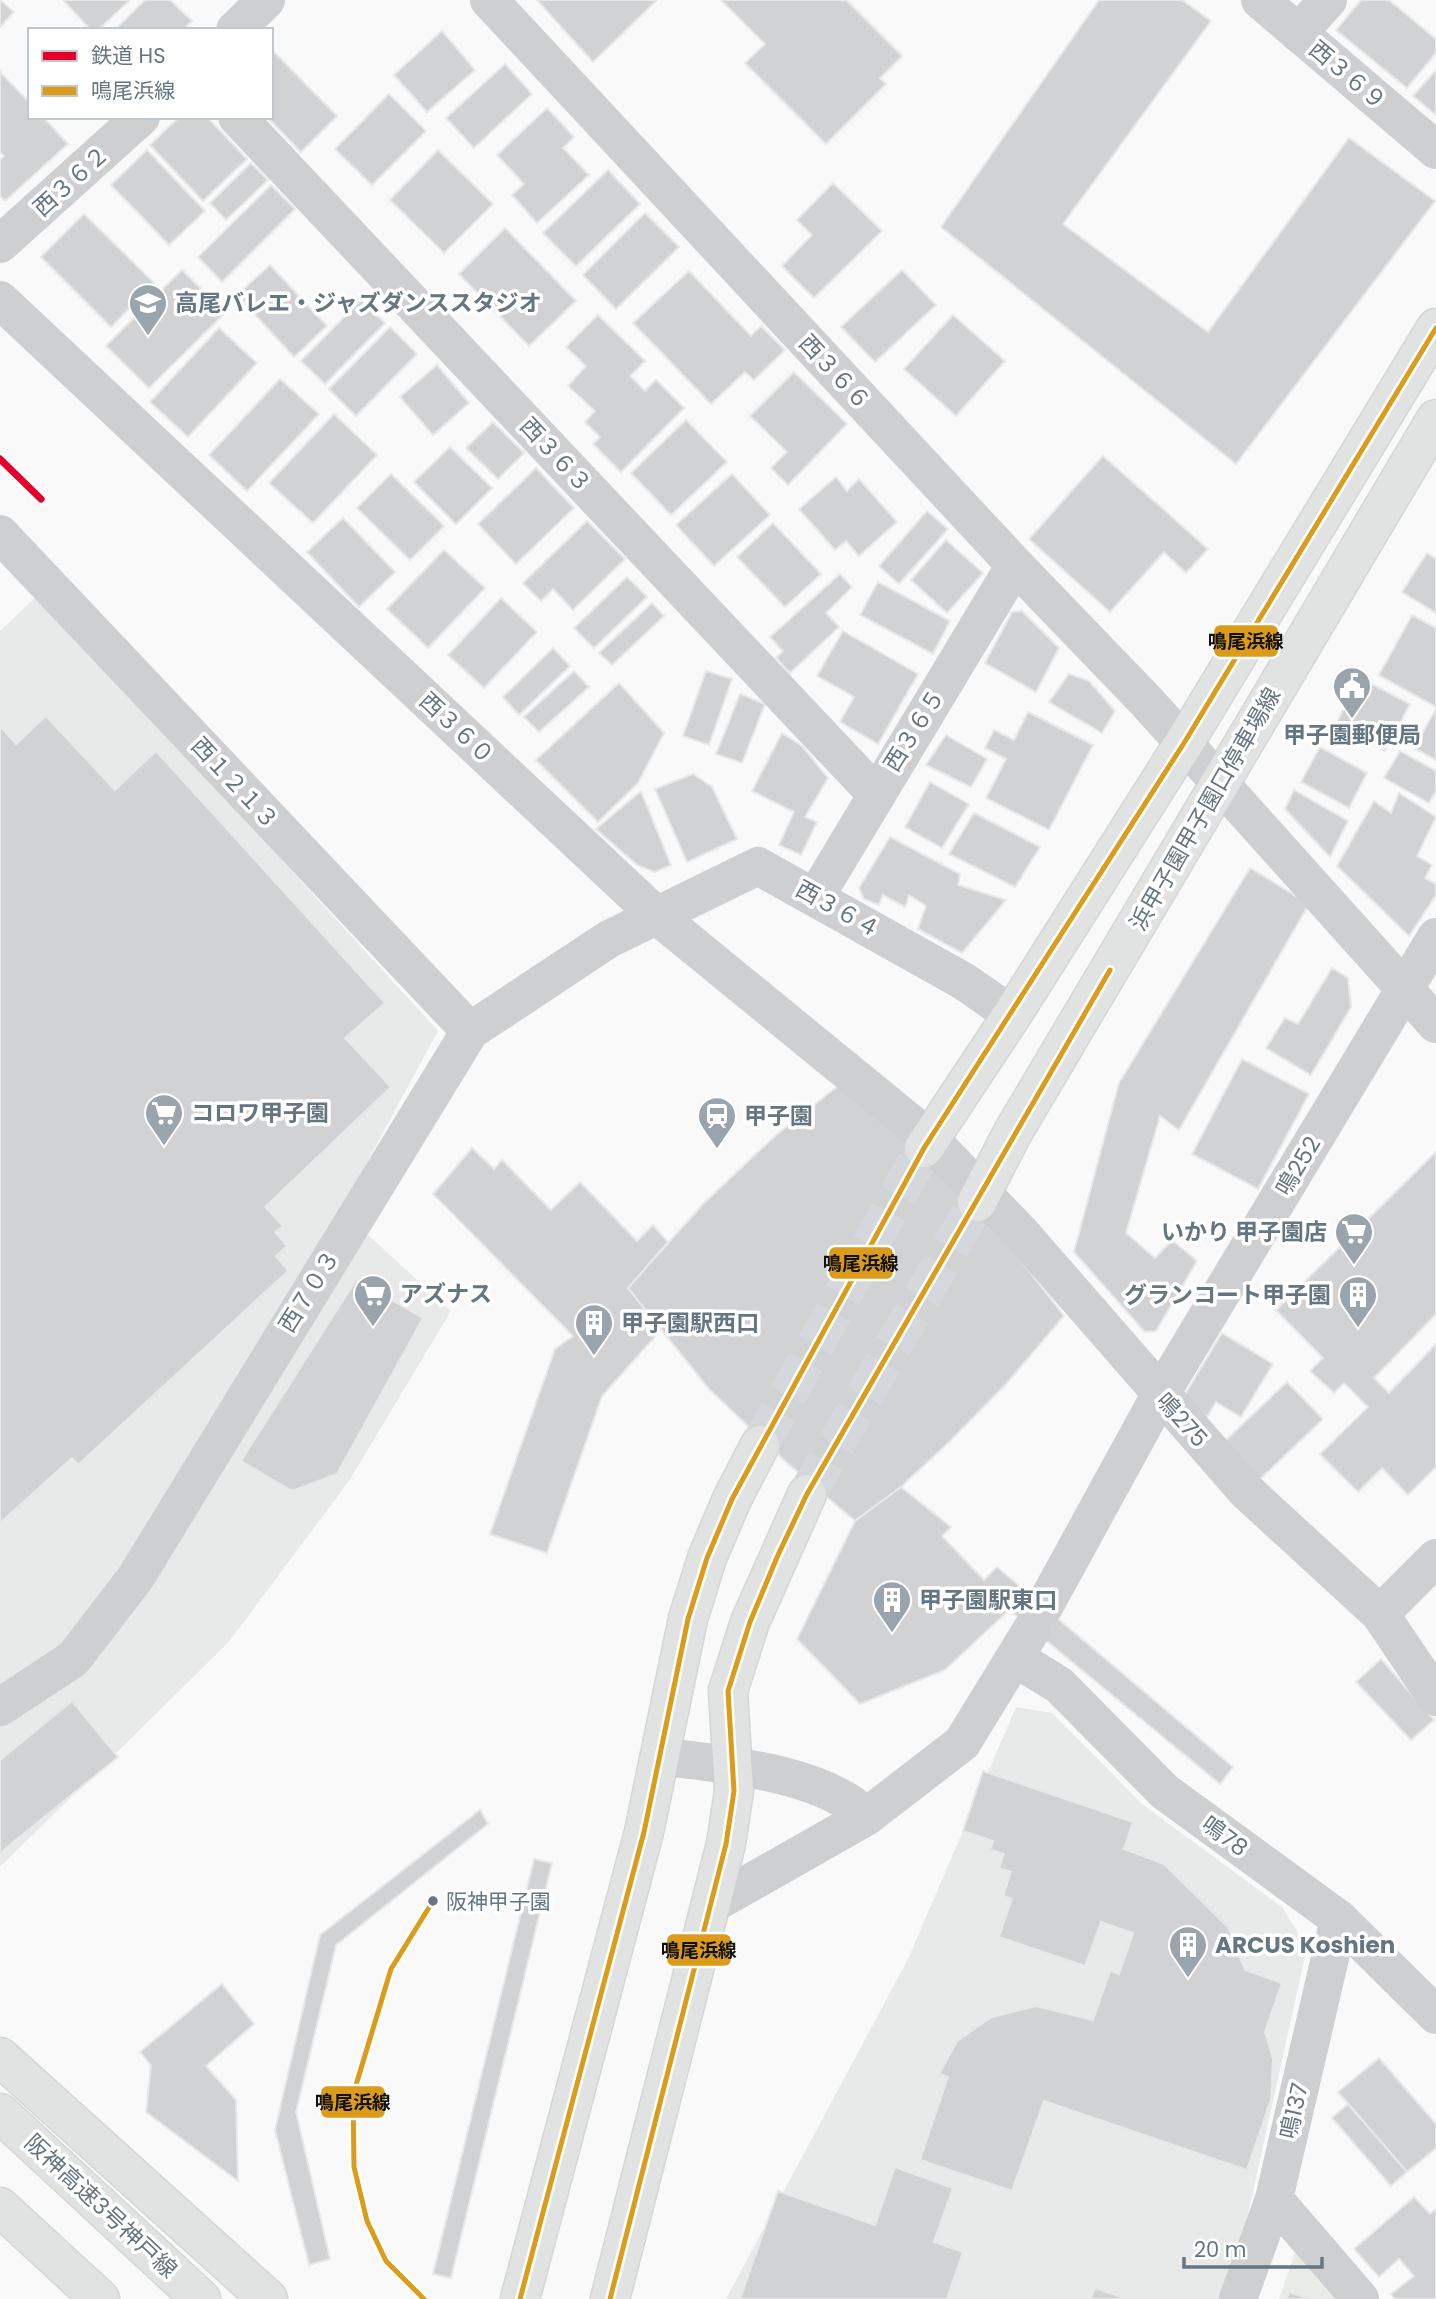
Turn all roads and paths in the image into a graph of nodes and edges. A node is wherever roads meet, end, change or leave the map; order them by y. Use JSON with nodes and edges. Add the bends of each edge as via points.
{"nodes":[{"id":1,"x":266,"y":0,"type":"edge"},
{"id":2,"x":489,"y":0,"type":"edge"},
{"id":3,"x":1259,"y":0,"type":"edge"},
{"id":4,"x":1328,"y":0,"type":"edge"},
{"id":5,"x":237,"y":28,"type":"edge"},
{"id":6,"x":1298,"y":33,"type":"junction"},
{"id":7,"x":140,"y":119,"type":"edge"},
{"id":8,"x":239,"y":119,"type":"edge"},
{"id":9,"x":1436,"y":150,"type":"edge"},
{"id":10,"x":0,"y":244,"type":"edge"},
{"id":11,"x":0,"y":300,"type":"edge"},
{"id":12,"x":1436,"y":328,"type":"edge"},
{"id":13,"x":1436,"y":419,"type":"edge"},
{"id":14,"x":0,"y":534,"type":"edge"},
{"id":15,"x":1015,"y":565,"type":"junction"},
{"id":16,"x":1184,"y":743,"type":"junction"},
{"id":17,"x":1220,"y":785,"type":"junction"},
{"id":18,"x":875,"y":793,"type":"junction"},
{"id":19,"x":816,"y":896,"type":"junction"},
{"id":20,"x":656,"y":915,"type":"junction"},
{"id":21,"x":1436,"y":937,"type":"edge"},
{"id":22,"x":1404,"y":990,"type":"junction"},
{"id":23,"x":1012,"y":1015,"type":"junction"},
{"id":24,"x":1436,"y":1024,"type":"edge"},
{"id":25,"x":470,"y":1031,"type":"junction"},
{"id":26,"x":927,"y":1144,"type":"junction"},
{"id":27,"x":980,"y":1197,"type":"junction"},
{"id":28,"x":1160,"y":1395,"type":"junction"},
{"id":29,"x":760,"y":1445,"type":"tunnel mouth"},
{"id":30,"x":807,"y":1494,"type":"tunnel mouth"},
{"id":31,"x":1436,"y":1558,"type":"edge"},
{"id":32,"x":1380,"y":1614,"type":"junction"},
{"id":33,"x":1030,"y":1631,"type":"junction"},
{"id":34,"x":1436,"y":1697,"type":"edge"},
{"id":35,"x":0,"y":1707,"type":"edge"},
{"id":36,"x":659,"y":1756,"type":"junction"},
{"id":37,"x":732,"y":1766,"type":"junction"},
{"id":38,"x":866,"y":1817,"type":"junction"},
{"id":39,"x":711,"y":1905,"type":"junction"},
{"id":40,"x":1339,"y":1919,"type":"junction"},
{"id":41,"x":1436,"y":2015,"type":"edge"},
{"id":42,"x":0,"y":2057,"type":"edge"},
{"id":43,"x":0,"y":2113,"type":"edge"},
{"id":44,"x":1273,"y":2199,"type":"junction"},
{"id":45,"x":0,"y":2207,"type":"edge"},
{"id":46,"x":100,"y":2299,"type":"edge"},
{"id":47,"x":201,"y":2299,"type":"edge"},
{"id":48,"x":268,"y":2299,"type":"edge"},
{"id":49,"x":520,"y":2299,"type":"edge"},
{"id":50,"x":610,"y":2299,"type":"edge"},
{"id":51,"x":1238,"y":2299,"type":"edge"},
{"id":52,"x":1360,"y":2299,"type":"edge"}],
"edges":[{"from":1,"to":5,"type":"street"},
{"from":2,"to":15,"type":"street","name":"西３６６"},
{"from":3,"to":6,"type":"street","name":"西３６９"},
{"from":4,"to":6,"type":"street"},
{"from":6,"to":9,"type":"street","name":"西３６９"},
{"from":7,"to":10,"type":"street","name":"西３６２"},
{"from":8,"to":18,"type":"street","name":"西３６３"},
{"from":11,"to":20,"type":"street","name":"西３６０"},
{"from":12,"to":16,"type":"main road"},
{"from":13,"to":17,"type":"main road","name":"浜甲子園甲子園口停車場線"},
{"from":14,"to":25,"type":"street","name":"西１２１３"},
{"from":15,"to":16,"type":"street","name":"西３６６"},
{"from":15,"to":18,"type":"street","name":"西３６５"},
{"from":16,"to":17,"type":"street","name":"西３６６"},
{"from":16,"to":23,"type":"main road"},
{"from":17,"to":22,"type":"street","name":"西３６６"},
{"from":17,"to":27,"type":"main road","name":"浜甲子園甲子園口停車場線","via":[[1013,1132]]},
{"from":18,"to":19,"type":"street","name":"西３６５"},
{"from":19,"to":20,"type":"street","name":"西３６４","via":[[758,866]]},
{"from":19,"to":23,"type":"street","name":"西３６４","via":[[965,982]]},
{"from":20,"to":25,"type":"street","name":"西７０３","via":[[609,939]]},
{"from":20,"to":26,"type":"street","name":"西３６０"},
{"from":21,"to":22,"type":"street","name":"鳴252"},
{"from":22,"to":24,"type":"street","name":"西３６６"},
{"from":22,"to":28,"type":"street","name":"鳴252"},
{"from":23,"to":26,"type":"main road"},
{"from":25,"to":35,"type":"street","name":"西７０３","via":[[136,1577],[74,1659]]},
{"from":26,"to":27,"type":"street","name":"鳴275"},
{"from":27,"to":28,"type":"street","name":"鳴275","via":[[1021,1233]]},
{"from":28,"to":32,"type":"street","name":"鳴275","via":[[1246,1491]]},
{"from":28,"to":33,"type":"street","name":"鳴252"},
{"from":29,"to":36,"type":"main road","via":[[706,1558],[682,1643]]},
{"from":30,"to":37,"type":"main road","via":[[750,1622],[728,1691]]},
{"from":31,"to":32,"type":"street"},
{"from":32,"to":34,"type":"street","name":"鳴275"},
{"from":33,"to":38,"type":"street","name":"鳴252","via":[[962,1743]]},
{"from":33,"to":40,"type":"street","name":"鳴78","via":[[1059,1685],[1164,1792]]},
{"from":36,"to":37,"type":"street"},
{"from":36,"to":49,"type":"main road","via":[[644,1832]]},
{"from":37,"to":38,"type":"street","via":[[824,1787],[853,1802]]},
{"from":37,"to":39,"type":"main road","via":[[732,1811]]},
{"from":38,"to":39,"type":"street","name":"鳴252"},
{"from":39,"to":50,"type":"main road"},
{"from":40,"to":41,"type":"street","name":"鳴78"},
{"from":40,"to":44,"type":"street","name":"鳴137"},
{"from":42,"to":48,"type":"main road"},
{"from":43,"to":47,"type":"main road","name":"阪神高速3号神戸線"},
{"from":44,"to":51,"type":"street","name":"鳴137"},
{"from":44,"to":52,"type":"street"},
{"from":45,"to":46,"type":"main road"}]}
